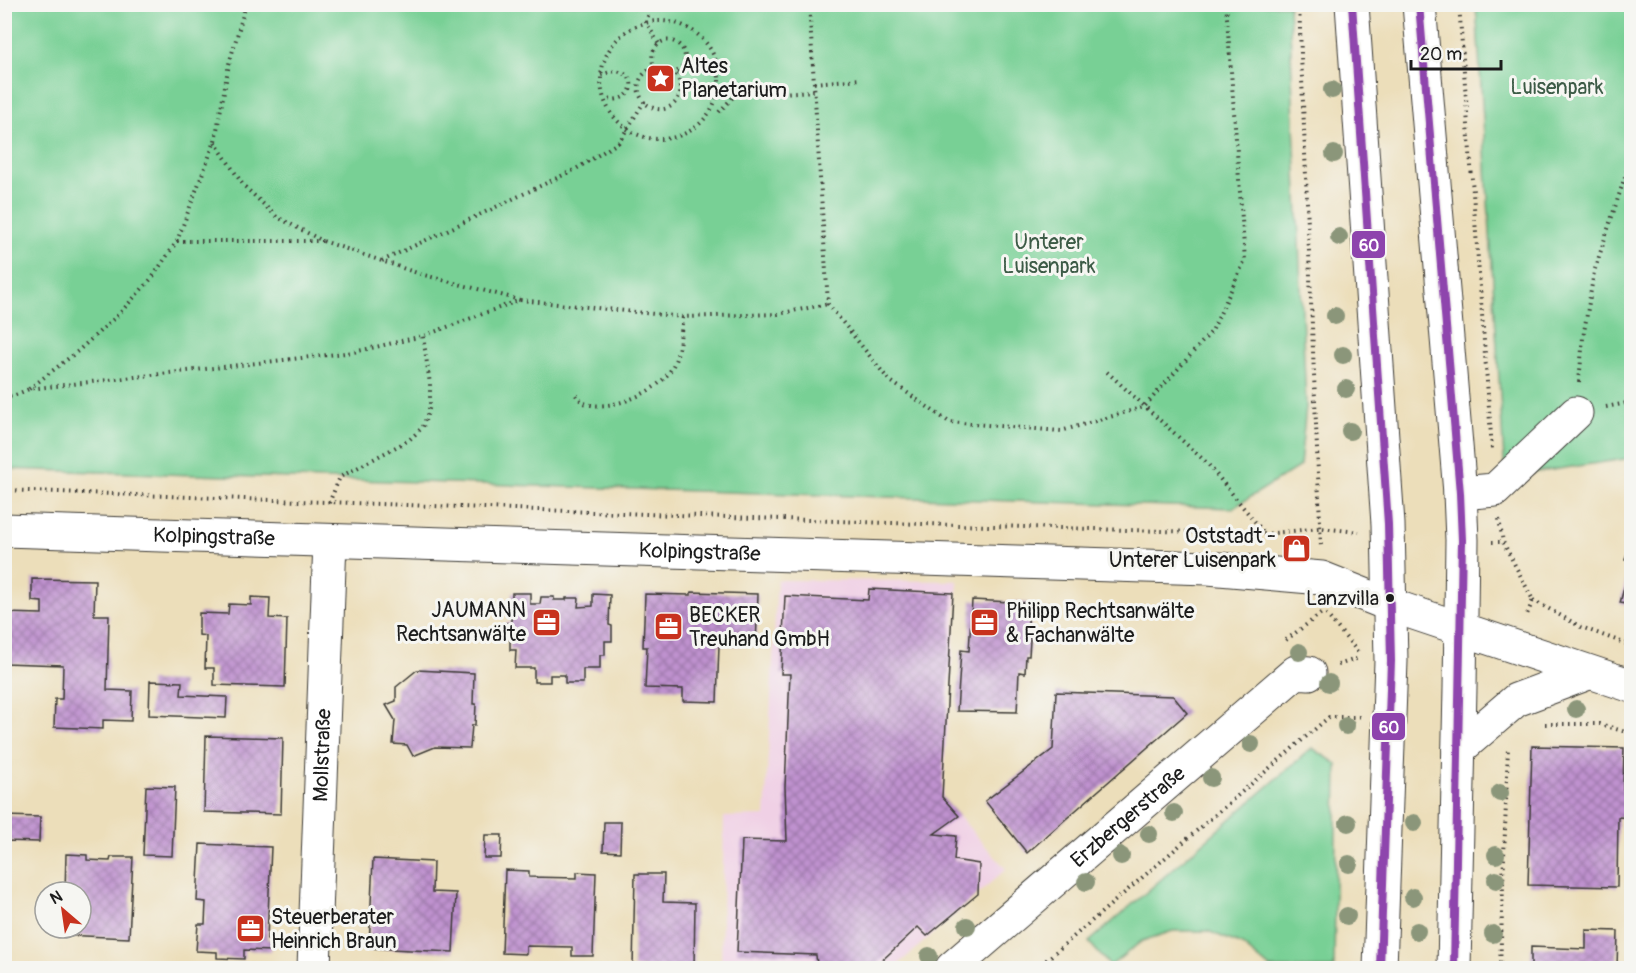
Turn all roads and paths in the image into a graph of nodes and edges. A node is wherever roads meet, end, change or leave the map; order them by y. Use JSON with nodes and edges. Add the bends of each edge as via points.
{"nodes":[{"id":1,"x":246,"y":4,"type":"edge"},
{"id":2,"x":652,"y":4,"type":"edge"},
{"id":3,"x":809,"y":4,"type":"edge"},
{"id":4,"x":1226,"y":4,"type":"edge"},
{"id":5,"x":1299,"y":4,"type":"edge"},
{"id":6,"x":1352,"y":4,"type":"edge"},
{"id":7,"x":1419,"y":4,"type":"edge"},
{"id":8,"x":1459,"y":4,"type":"edge"},
{"id":9,"x":646,"y":22,"type":"junction"},
{"id":10,"x":659,"y":44,"type":"junction"},
{"id":11,"x":602,"y":75,"type":"junction"},
{"id":12,"x":861,"y":79,"type":"dead end"},
{"id":13,"x":814,"y":83,"type":"junction"},
{"id":14,"x":631,"y":86,"type":"junction"},
{"id":15,"x":638,"y":87,"type":"junction"},
{"id":16,"x":814,"y":90,"type":"junction"},
{"id":17,"x":605,"y":99,"type":"junction"},
{"id":18,"x":644,"y":102,"type":"junction"},
{"id":19,"x":719,"y":112,"type":"dead end"},
{"id":20,"x":627,"y":129,"type":"junction"},
{"id":21,"x":215,"y":141,"type":"junction"},
{"id":22,"x":1632,"y":155,"type":"edge"},
{"id":23,"x":177,"y":241,"type":"junction"},
{"id":24,"x":323,"y":241,"type":"junction"},
{"id":25,"x":382,"y":261,"type":"junction"},
{"id":26,"x":520,"y":300,"type":"junction"},
{"id":27,"x":828,"y":304,"type":"junction"},
{"id":28,"x":683,"y":317,"type":"junction"},
{"id":29,"x":423,"y":336,"type":"junction"},
{"id":30,"x":1107,"y":372,"type":"dead end"},
{"id":31,"x":29,"y":389,"type":"junction"},
{"id":32,"x":576,"y":395,"type":"dead end"},
{"id":33,"x":4,"y":398,"type":"edge"},
{"id":34,"x":1144,"y":407,"type":"junction"},
{"id":35,"x":1576,"y":413,"type":"joint"},
{"id":36,"x":340,"y":477,"type":"dead end"},
{"id":37,"x":4,"y":489,"type":"edge"},
{"id":38,"x":1495,"y":490,"type":"junction"},
{"id":39,"x":1461,"y":493,"type":"junction"},
{"id":40,"x":4,"y":530,"type":"edge"},
{"id":41,"x":1265,"y":534,"type":"junction"},
{"id":42,"x":330,"y":541,"type":"junction"},
{"id":43,"x":1503,"y":542,"type":"dead end"},
{"id":44,"x":1533,"y":600,"type":"dead end"},
{"id":45,"x":1390,"y":604,"type":"junction"},
{"id":46,"x":1460,"y":628,"type":"junction"},
{"id":47,"x":1632,"y":646,"type":"edge"},
{"id":48,"x":1309,"y":673,"type":"dead end"},
{"id":49,"x":1588,"y":673,"type":"junction"},
{"id":50,"x":1632,"y":686,"type":"edge"},
{"id":51,"x":1361,"y":717,"type":"dead end"},
{"id":52,"x":1534,"y":724,"type":"dead end"},
{"id":53,"x":1632,"y":734,"type":"edge"},
{"id":54,"x":1513,"y":740,"type":"dead end"},
{"id":55,"x":1459,"y":749,"type":"junction"},
{"id":56,"x":961,"y":965,"type":"edge"},
{"id":57,"x":314,"y":969,"type":"edge"},
{"id":58,"x":1037,"y":969,"type":"edge"},
{"id":59,"x":1380,"y":969,"type":"edge"},
{"id":60,"x":1454,"y":969,"type":"edge"},
{"id":61,"x":1500,"y":969,"type":"edge"}],
"edges":[{"from":1,"to":21,"type":"path","via":[[229,64]]},
{"from":2,"to":9,"type":"path"},
{"from":3,"to":13,"type":"path"},
{"from":4,"to":34,"type":"path","via":[[1245,260],[1212,331]]},
{"from":5,"to":41,"type":"path","via":[[1320,528]]},
{"from":6,"to":45,"type":"street","via":[[1388,524]]},
{"from":7,"to":39,"type":"street"},
{"from":8,"to":38,"type":"path"},
{"from":9,"to":10,"type":"path"},
{"from":9,"to":11,"type":"path","via":[[617,40],[606,56]]},
{"from":9,"to":20,"type":"path","via":[[674,22],[701,38],[713,54],[718,89],[703,120],[687,132],[671,138],[653,138]]},
{"from":10,"to":15,"type":"path","via":[[653,52],[654,67],[642,74]]},
{"from":10,"to":18,"type":"path","via":[[674,42],[684,52],[682,68],[675,73],[681,93],[666,109],[651,108]]},
{"from":11,"to":14,"type":"path","via":[[622,72]]},
{"from":11,"to":17,"type":"path"},
{"from":12,"to":13,"type":"path"},
{"from":13,"to":16,"type":"path"},
{"from":14,"to":15,"type":"path"},
{"from":14,"to":17,"type":"path","via":[[629,94],[621,100]]},
{"from":15,"to":18,"type":"path"},
{"from":16,"to":19,"type":"path","via":[[781,93],[755,89],[736,94]]},
{"from":16,"to":27,"type":"path"},
{"from":17,"to":20,"type":"path"},
{"from":18,"to":20,"type":"path"},
{"from":20,"to":25,"type":"path","via":[[619,142],[576,169]]},
{"from":21,"to":23,"type":"path"},
{"from":21,"to":24,"type":"path","via":[[243,185],[277,217]]},
{"from":22,"to":35,"type":"path","via":[[1594,272]]},
{"from":23,"to":24,"type":"path"},
{"from":23,"to":31,"type":"path","via":[[152,278],[118,315]]},
{"from":24,"to":25,"type":"path"},
{"from":25,"to":26,"type":"path"},
{"from":26,"to":28,"type":"path"},
{"from":26,"to":29,"type":"path"},
{"from":27,"to":28,"type":"path","via":[[778,314]]},
{"from":27,"to":34,"type":"path","via":[[889,380],[949,422],[1061,431]]},
{"from":28,"to":32,"type":"path","via":[[676,358],[669,373],[652,389],[627,401],[602,406],[582,402]]},
{"from":29,"to":31,"type":"path","via":[[354,352]]},
{"from":29,"to":36,"type":"path","via":[[430,384],[430,406],[423,427],[409,440]]},
{"from":30,"to":34,"type":"path"},
{"from":31,"to":33,"type":"path"},
{"from":34,"to":41,"type":"path","via":[[1207,463]]},
{"from":35,"to":38,"type":"street"},
{"from":37,"to":41,"type":"path"},
{"from":38,"to":39,"type":"street"},
{"from":38,"to":43,"type":"path"},
{"from":39,"to":46,"type":"street"},
{"from":40,"to":42,"type":"street","name":"Kolpingstraße"},
{"from":42,"to":45,"type":"street","name":"Kolpingstraße","via":[[1208,568],[1322,578]]},
{"from":42,"to":57,"type":"street","name":"Mollstraße"},
{"from":44,"to":47,"type":"path","via":[[1581,627]]},
{"from":45,"to":46,"type":"street","name":"Kolpingstraße"},
{"from":45,"to":59,"type":"street"},
{"from":46,"to":49,"type":"street","name":"Kolpingstraße"},
{"from":46,"to":55,"type":"street"},
{"from":48,"to":56,"type":"street","name":"Erzbergerstraße","via":[[1296,672]]},
{"from":49,"to":50,"type":"street","name":"Kolpingstraße"},
{"from":49,"to":55,"type":"street","via":[[1515,700]]},
{"from":51,"to":58,"type":"path","via":[[1329,717]]},
{"from":52,"to":53,"type":"path","via":[[1600,724]]},
{"from":54,"to":61,"type":"path","via":[[1508,748]]},
{"from":55,"to":60,"type":"street"}]}
